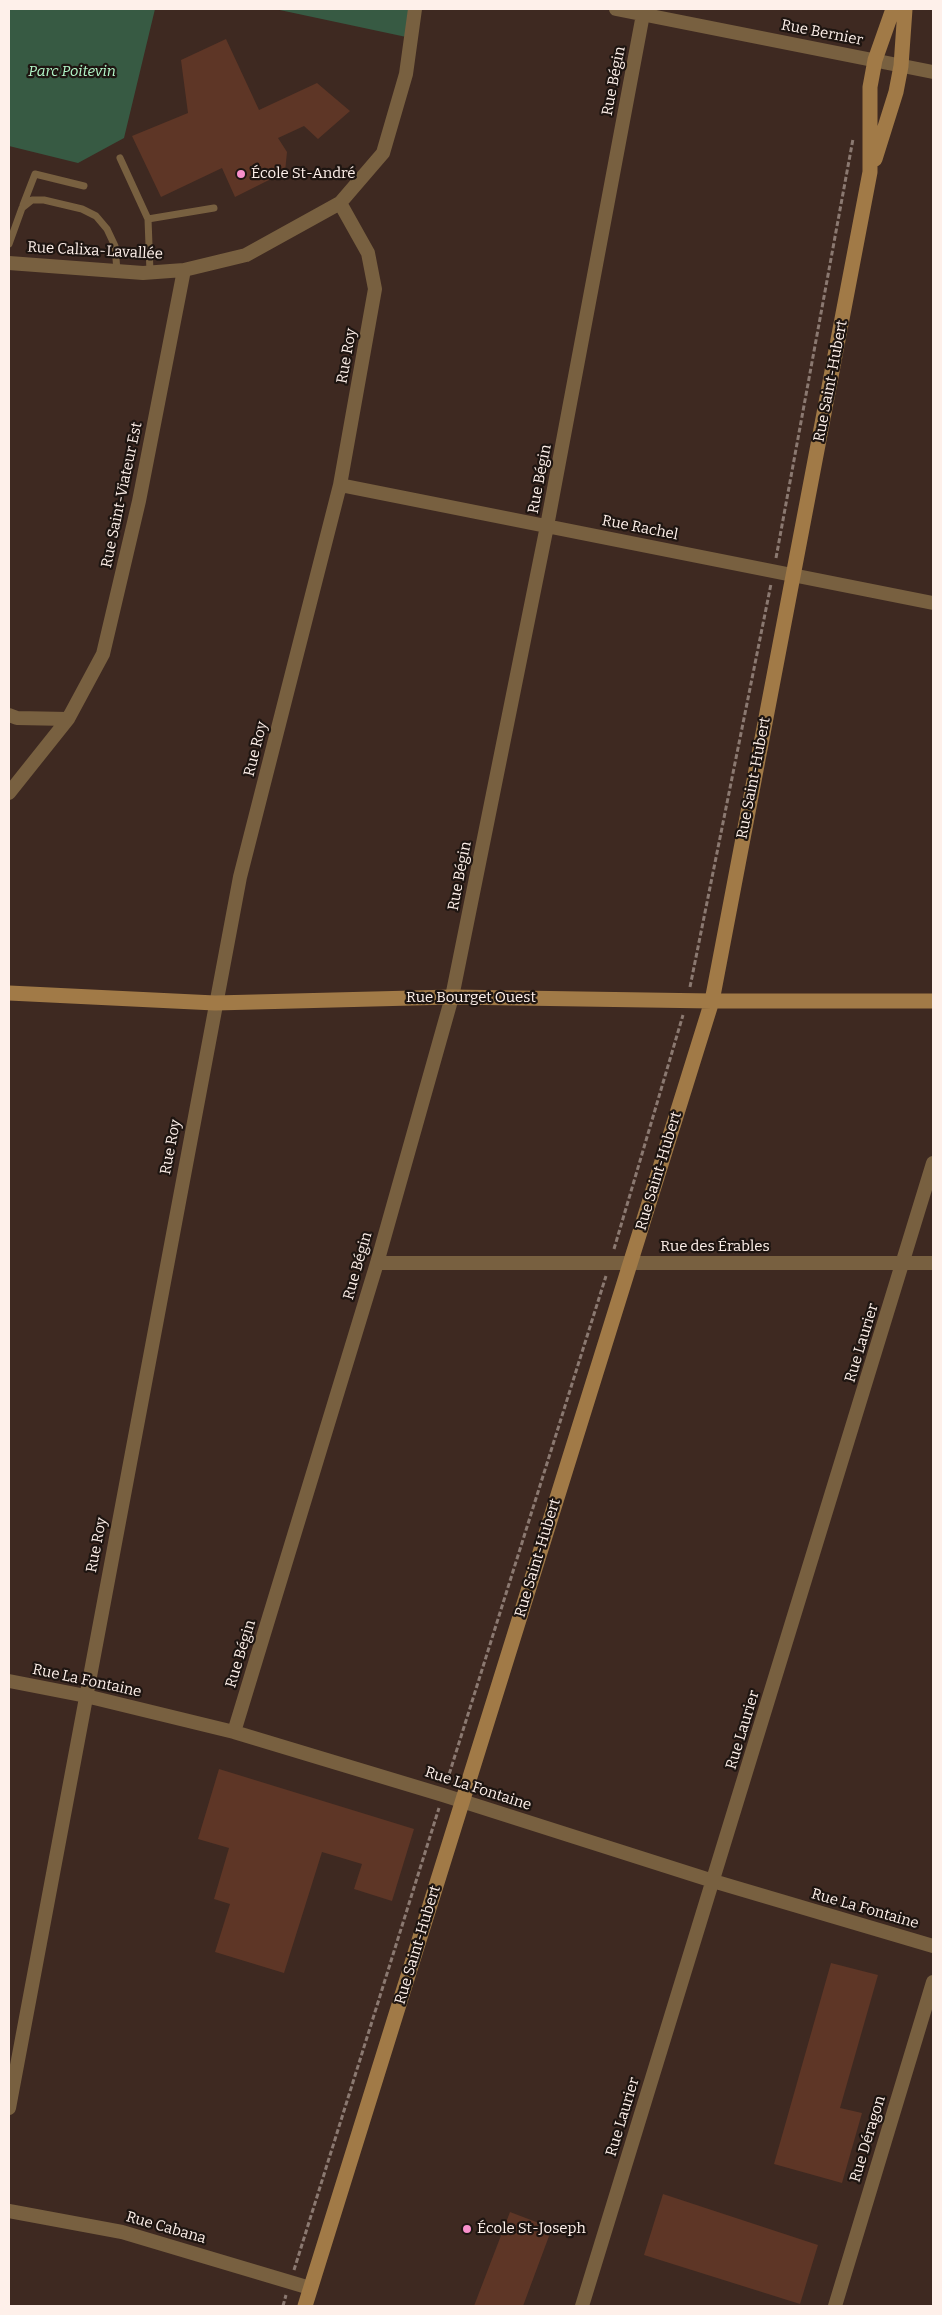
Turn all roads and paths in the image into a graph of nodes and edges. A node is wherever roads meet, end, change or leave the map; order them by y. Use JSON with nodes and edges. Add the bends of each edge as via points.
{"nodes":[{"id":1,"x":415,"y":9,"type":"edge"},
{"id":2,"x":616,"y":9,"type":"edge"},
{"id":3,"x":893,"y":9,"type":"edge"},
{"id":4,"x":905,"y":9,"type":"edge"},
{"id":5,"x":643,"y":12,"type":"edge"},
{"id":6,"x":875,"y":60,"type":"junction"},
{"id":7,"x":901,"y":66,"type":"junction"},
{"id":8,"x":933,"y":72,"type":"edge"},
{"id":9,"x":854,"y":136,"type":"dead end"},
{"id":10,"x":120,"y":158,"type":"dead end"},
{"id":11,"x":870,"y":172,"type":"junction"},
{"id":12,"x":84,"y":186,"type":"dead end"},
{"id":13,"x":340,"y":203,"type":"junction"},
{"id":14,"x":22,"y":208,"type":"junction"},
{"id":15,"x":214,"y":208,"type":"dead end"},
{"id":16,"x":148,"y":219,"type":"junction"},
{"id":17,"x":9,"y":244,"type":"edge"},
{"id":18,"x":9,"y":263,"type":"edge"},
{"id":19,"x":184,"y":270,"type":"junction"},
{"id":20,"x":117,"y":271,"type":"junction"},
{"id":21,"x":150,"y":272,"type":"junction"},
{"id":22,"x":340,"y":485,"type":"junction"},
{"id":23,"x":547,"y":526,"type":"junction"},
{"id":24,"x":774,"y":571,"type":"junction"},
{"id":25,"x":794,"y":575,"type":"junction"},
{"id":26,"x":933,"y":603,"type":"edge"},
{"id":27,"x":13,"y":717,"type":"edge"},
{"id":28,"x":68,"y":719,"type":"junction"},
{"id":29,"x":9,"y":793,"type":"edge"},
{"id":30,"x":9,"y":993,"type":"edge"},
{"id":31,"x":452,"y":997,"type":"junction"},
{"id":32,"x":688,"y":1000,"type":"junction"},
{"id":33,"x":712,"y":1001,"type":"junction"},
{"id":34,"x":933,"y":1001,"type":"edge"},
{"id":35,"x":215,"y":1003,"type":"junction"},
{"id":36,"x":933,"y":1163,"type":"edge"},
{"id":37,"x":377,"y":1262,"type":"junction"},
{"id":38,"x":610,"y":1263,"type":"junction"},
{"id":39,"x":631,"y":1263,"type":"junction"},
{"id":40,"x":904,"y":1263,"type":"junction"},
{"id":41,"x":933,"y":1263,"type":"edge"},
{"id":42,"x":9,"y":1681,"type":"edge"},
{"id":43,"x":86,"y":1696,"type":"junction"},
{"id":44,"x":234,"y":1732,"type":"junction"},
{"id":45,"x":443,"y":1795,"type":"junction"},
{"id":46,"x":462,"y":1801,"type":"junction"},
{"id":47,"x":713,"y":1881,"type":"junction"},
{"id":48,"x":933,"y":1946,"type":"edge"},
{"id":49,"x":933,"y":1982,"type":"edge"},
{"id":50,"x":9,"y":2108,"type":"edge"},
{"id":51,"x":9,"y":2211,"type":"edge"},
{"id":52,"x":290,"y":2282,"type":"junction"},
{"id":53,"x":310,"y":2288,"type":"junction"},
{"id":54,"x":283,"y":2306,"type":"edge"},
{"id":55,"x":305,"y":2306,"type":"edge"},
{"id":56,"x":582,"y":2306,"type":"edge"},
{"id":57,"x":835,"y":2306,"type":"edge"}],
"edges":[{"from":1,"to":13,"type":"street","name":"Rue Calixa-Lavallée","via":[[406,74],[383,153]]},
{"from":2,"to":5,"type":"street","name":"Rue Bernier"},
{"from":3,"to":6,"type":"street","name":"Rue Saint-Hubert"},
{"from":4,"to":7,"type":"street"},
{"from":5,"to":6,"type":"street","name":"Rue Bernier"},
{"from":5,"to":23,"type":"street","name":"Rue Bégin"},
{"from":6,"to":7,"type":"street","name":"Rue Bernier"},
{"from":6,"to":11,"type":"street","name":"Rue Saint-Hubert","via":[[870,87]]},
{"from":7,"to":8,"type":"street","name":"Rue Bernier"},
{"from":7,"to":11,"type":"street"},
{"from":9,"to":24,"type":"path","name":"Rue Saint-Hubert"},
{"from":10,"to":16,"type":"lane"},
{"from":11,"to":25,"type":"street","name":"Rue Saint-Hubert"},
{"from":12,"to":14,"type":"lane","via":[[35,174]]},
{"from":13,"to":19,"type":"street","name":"Rue Calixa-Lavallée","via":[[246,255]]},
{"from":13,"to":22,"type":"street","name":"Rue Roy","via":[[368,254],[375,290]]},
{"from":14,"to":17,"type":"lane"},
{"from":14,"to":20,"type":"lane","via":[[32,200],[44,200],[82,209],[96,216],[115,246]]},
{"from":15,"to":16,"type":"lane"},
{"from":16,"to":21,"type":"lane"},
{"from":18,"to":20,"type":"street","name":"Rue Calixa-Lavallée"},
{"from":19,"to":21,"type":"street","name":"Rue Calixa-Lavallée"},
{"from":19,"to":28,"type":"street","name":"Rue Saint-Viateur Est","via":[[139,501],[103,654]]},
{"from":20,"to":21,"type":"street","name":"Rue Calixa-Lavallée"},
{"from":22,"to":23,"type":"street","name":"Rue Rachel"},
{"from":22,"to":35,"type":"street","name":"Rue Roy","via":[[240,877]]},
{"from":23,"to":24,"type":"street","name":"Rue Rachel"},
{"from":23,"to":31,"type":"street","name":"Rue Bégin"},
{"from":24,"to":25,"type":"street","name":"Rue Rachel"},
{"from":24,"to":32,"type":"path","name":"Rue Saint-Hubert"},
{"from":25,"to":26,"type":"street","name":"Rue Rachel"},
{"from":25,"to":33,"type":"street","name":"Rue Saint-Hubert"},
{"from":27,"to":28,"type":"street"},
{"from":28,"to":29,"type":"street","name":"Rue Saint-Viateur Est"},
{"from":30,"to":35,"type":"street","name":"Rue Bourget Ouest"},
{"from":31,"to":32,"type":"street","name":"Rue Bourget Ouest"},
{"from":31,"to":35,"type":"street","name":"Rue Bourget Ouest"},
{"from":31,"to":37,"type":"street","name":"Rue Bégin"},
{"from":32,"to":33,"type":"street","name":"Rue Bourget Ouest"},
{"from":32,"to":38,"type":"path","name":"Rue Saint-Hubert"},
{"from":33,"to":34,"type":"street","name":"Rue Bourget Ouest"},
{"from":33,"to":39,"type":"street","name":"Rue Saint-Hubert"},
{"from":35,"to":43,"type":"street","name":"Rue Roy"},
{"from":36,"to":40,"type":"street","name":"Rue Laurier"},
{"from":37,"to":38,"type":"street","name":"Rue des Érables"},
{"from":37,"to":44,"type":"street","name":"Rue Bégin"},
{"from":38,"to":39,"type":"street","name":"Rue des Érables"},
{"from":38,"to":45,"type":"path","name":"Rue Saint-Hubert"},
{"from":39,"to":40,"type":"street","name":"Rue des Érables"},
{"from":39,"to":46,"type":"street","name":"Rue Saint-Hubert"},
{"from":40,"to":41,"type":"street","name":"Rue des Érables"},
{"from":40,"to":47,"type":"street","name":"Rue Laurier"},
{"from":42,"to":43,"type":"street","name":"Rue La Fontaine"},
{"from":43,"to":44,"type":"street","name":"Rue La Fontaine"},
{"from":43,"to":50,"type":"street","name":"Rue Roy"},
{"from":44,"to":45,"type":"street","name":"Rue La Fontaine"},
{"from":45,"to":46,"type":"street","name":"Rue La Fontaine"},
{"from":45,"to":52,"type":"path","name":"Rue Saint-Hubert"},
{"from":46,"to":47,"type":"street","name":"Rue La Fontaine"},
{"from":46,"to":53,"type":"street","name":"Rue Saint-Hubert"},
{"from":47,"to":48,"type":"street","name":"Rue La Fontaine"},
{"from":47,"to":56,"type":"street","name":"Rue Laurier"},
{"from":49,"to":57,"type":"street","name":"Rue Déragon"},
{"from":51,"to":52,"type":"street","name":"Rue Cabana","via":[[122,2232]]},
{"from":52,"to":53,"type":"street","name":"Rue Cabana"},
{"from":52,"to":54,"type":"path","name":"Rue Saint-Hubert"},
{"from":53,"to":55,"type":"street","name":"Rue Saint-Hubert"}]}
